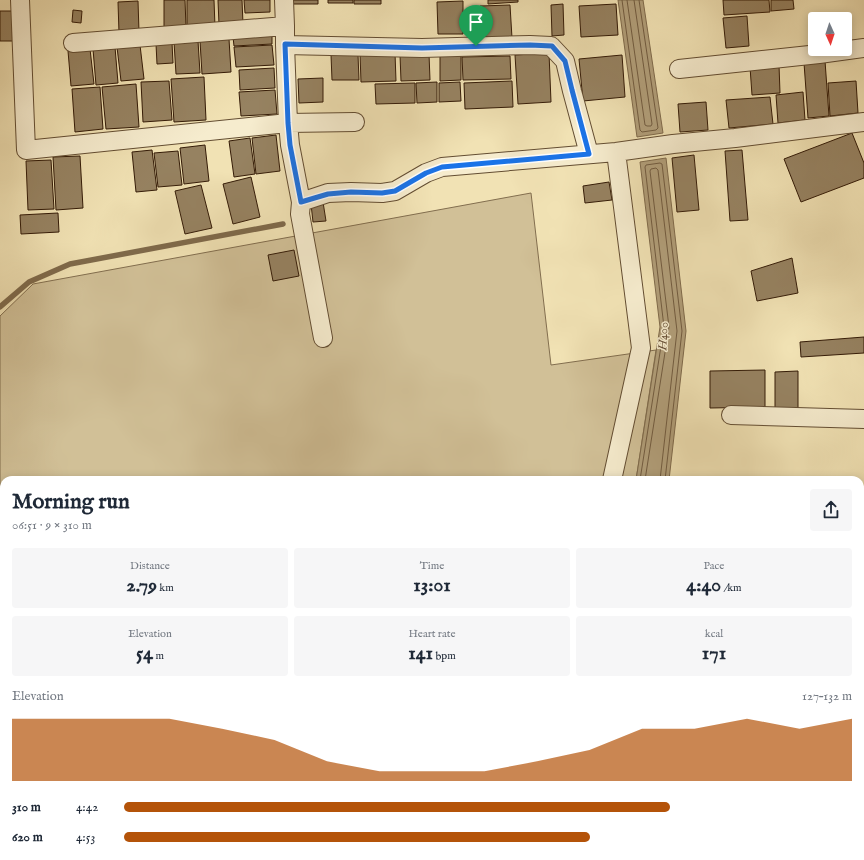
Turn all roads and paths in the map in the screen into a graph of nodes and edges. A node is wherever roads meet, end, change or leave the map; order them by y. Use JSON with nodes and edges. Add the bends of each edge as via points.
{"nodes":[{"id":1,"x":20,"y":0,"type":"edge"},
{"id":2,"x":284,"y":0,"type":"edge"},
{"id":3,"x":285,"y":26,"type":"junction"},
{"id":4,"x":73,"y":44,"type":"dead end"},
{"id":5,"x":285,"y":44,"type":"junction"},
{"id":6,"x":864,"y":48,"type":"edge"},
{"id":7,"x":678,"y":69,"type":"dead end"},
{"id":8,"x":355,"y":122,"type":"dead end"},
{"id":9,"x":864,"y":122,"type":"edge"},
{"id":10,"x":288,"y":123,"type":"junction"},
{"id":11,"x":616,"y":152,"type":"junction"},
{"id":12,"x":589,"y":154,"type":"junction"},
{"id":13,"x":301,"y":202,"type":"junction"},
{"id":14,"x":323,"y":338,"type":"dead end"},
{"id":15,"x":731,"y":415,"type":"dead end"},
{"id":16,"x":864,"y":419,"type":"edge"},
{"id":17,"x":613,"y":476,"type":"edge"}],
"edges":[{"from":1,"to":10,"type":"street","via":[[26,150]]},
{"from":2,"to":3,"type":"street"},
{"from":3,"to":4,"type":"street"},
{"from":3,"to":5,"type":"street"},
{"from":5,"to":10,"type":"street"},
{"from":5,"to":12,"type":"street","via":[[422,48],[552,46],[565,61]]},
{"from":6,"to":7,"type":"street"},
{"from":8,"to":10,"type":"street"},
{"from":9,"to":11,"type":"street"},
{"from":10,"to":13,"type":"street"},
{"from":11,"to":12,"type":"street"},
{"from":11,"to":17,"type":"street","via":[[641,348]]},
{"from":12,"to":13,"type":"street","via":[[442,167],[395,191],[328,194]]},
{"from":13,"to":14,"type":"street","via":[[300,214]]},
{"from":15,"to":16,"type":"street"}]}
